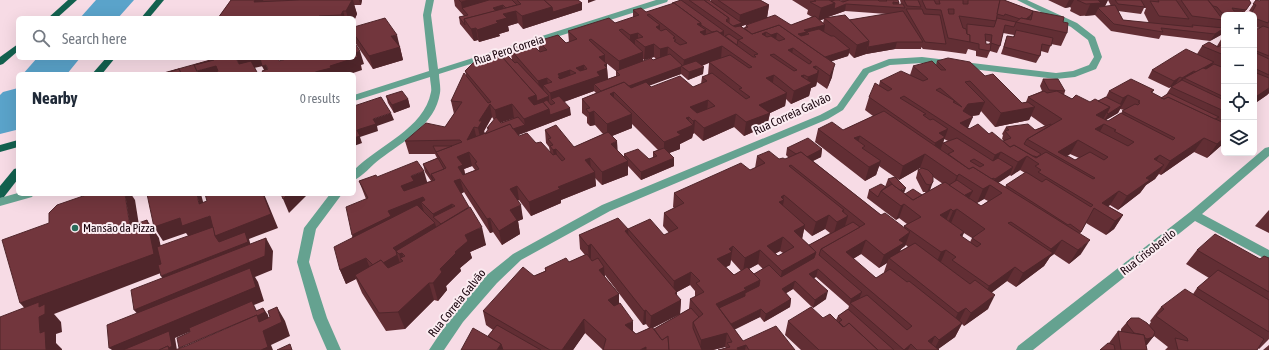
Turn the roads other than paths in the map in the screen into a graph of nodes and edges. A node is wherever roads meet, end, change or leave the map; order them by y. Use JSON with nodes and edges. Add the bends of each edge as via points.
{"nodes":[{"id":1,"x":73,"y":0,"type":"edge"},
{"id":2,"x":160,"y":0,"type":"edge"},
{"id":3,"x":430,"y":0,"type":"edge"},
{"id":4,"x":664,"y":0,"type":"edge"},
{"id":5,"x":1021,"y":0,"type":"edge"},
{"id":6,"x":54,"y":16,"type":"edge"},
{"id":7,"x":147,"y":16,"type":"edge"},
{"id":8,"x":16,"y":49,"type":"edge"},
{"id":9,"x":109,"y":60,"type":"edge"},
{"id":10,"x":0,"y":62,"type":"edge"},
{"id":11,"x":99,"y":72,"type":"edge"},
{"id":12,"x":433,"y":74,"type":"junction"},
{"id":13,"x":356,"y":97,"type":"edge"},
{"id":14,"x":16,"y":144,"type":"edge"},
{"id":15,"x":0,"y":149,"type":"edge"},
{"id":16,"x":1269,"y":150,"type":"edge"},
{"id":17,"x":356,"y":174,"type":"edge"},
{"id":18,"x":13,"y":184,"type":"edge"},
{"id":19,"x":0,"y":194,"type":"edge"},
{"id":20,"x":21,"y":196,"type":"edge"},
{"id":21,"x":334,"y":196,"type":"edge"},
{"id":22,"x":0,"y":202,"type":"edge"},
{"id":23,"x":1194,"y":215,"type":"junction"},
{"id":24,"x":1269,"y":256,"type":"edge"},
{"id":25,"x":334,"y":350,"type":"edge"},
{"id":26,"x":436,"y":350,"type":"edge"},
{"id":27,"x":1023,"y":350,"type":"edge"}],
"edges":[{"from":1,"to":6,"type":"main road"},
{"from":2,"to":7,"type":"main road"},
{"from":3,"to":12,"type":"street","via":[[427,15]]},
{"from":4,"to":12,"type":"street","name":"Rua Pero Correia"},
{"from":5,"to":26,"type":"street","name":"Rua Correia Galvão","via":[[1074,25],[1092,39],[1098,57],[1093,67],[1076,74],[1056,76],[922,60],[889,62],[877,66],[866,71],[840,108],[824,117],[606,208],[517,257],[492,279],[458,318]]},
{"from":8,"to":10,"type":"main road"},
{"from":9,"to":11,"type":"main road"},
{"from":12,"to":13,"type":"street","name":"Rua Pero Correia"},
{"from":12,"to":17,"type":"street","via":[[436,91],[426,117]]},
{"from":14,"to":15,"type":"main road"},
{"from":16,"to":23,"type":"street","name":"Rua Crisoberilo"},
{"from":18,"to":19,"type":"main road"},
{"from":20,"to":22,"type":"street"},
{"from":21,"to":25,"type":"street","via":[[310,228],[303,262],[320,318]]},
{"from":23,"to":24,"type":"street"},
{"from":23,"to":27,"type":"street","name":"Rua Crisoberilo"}]}
